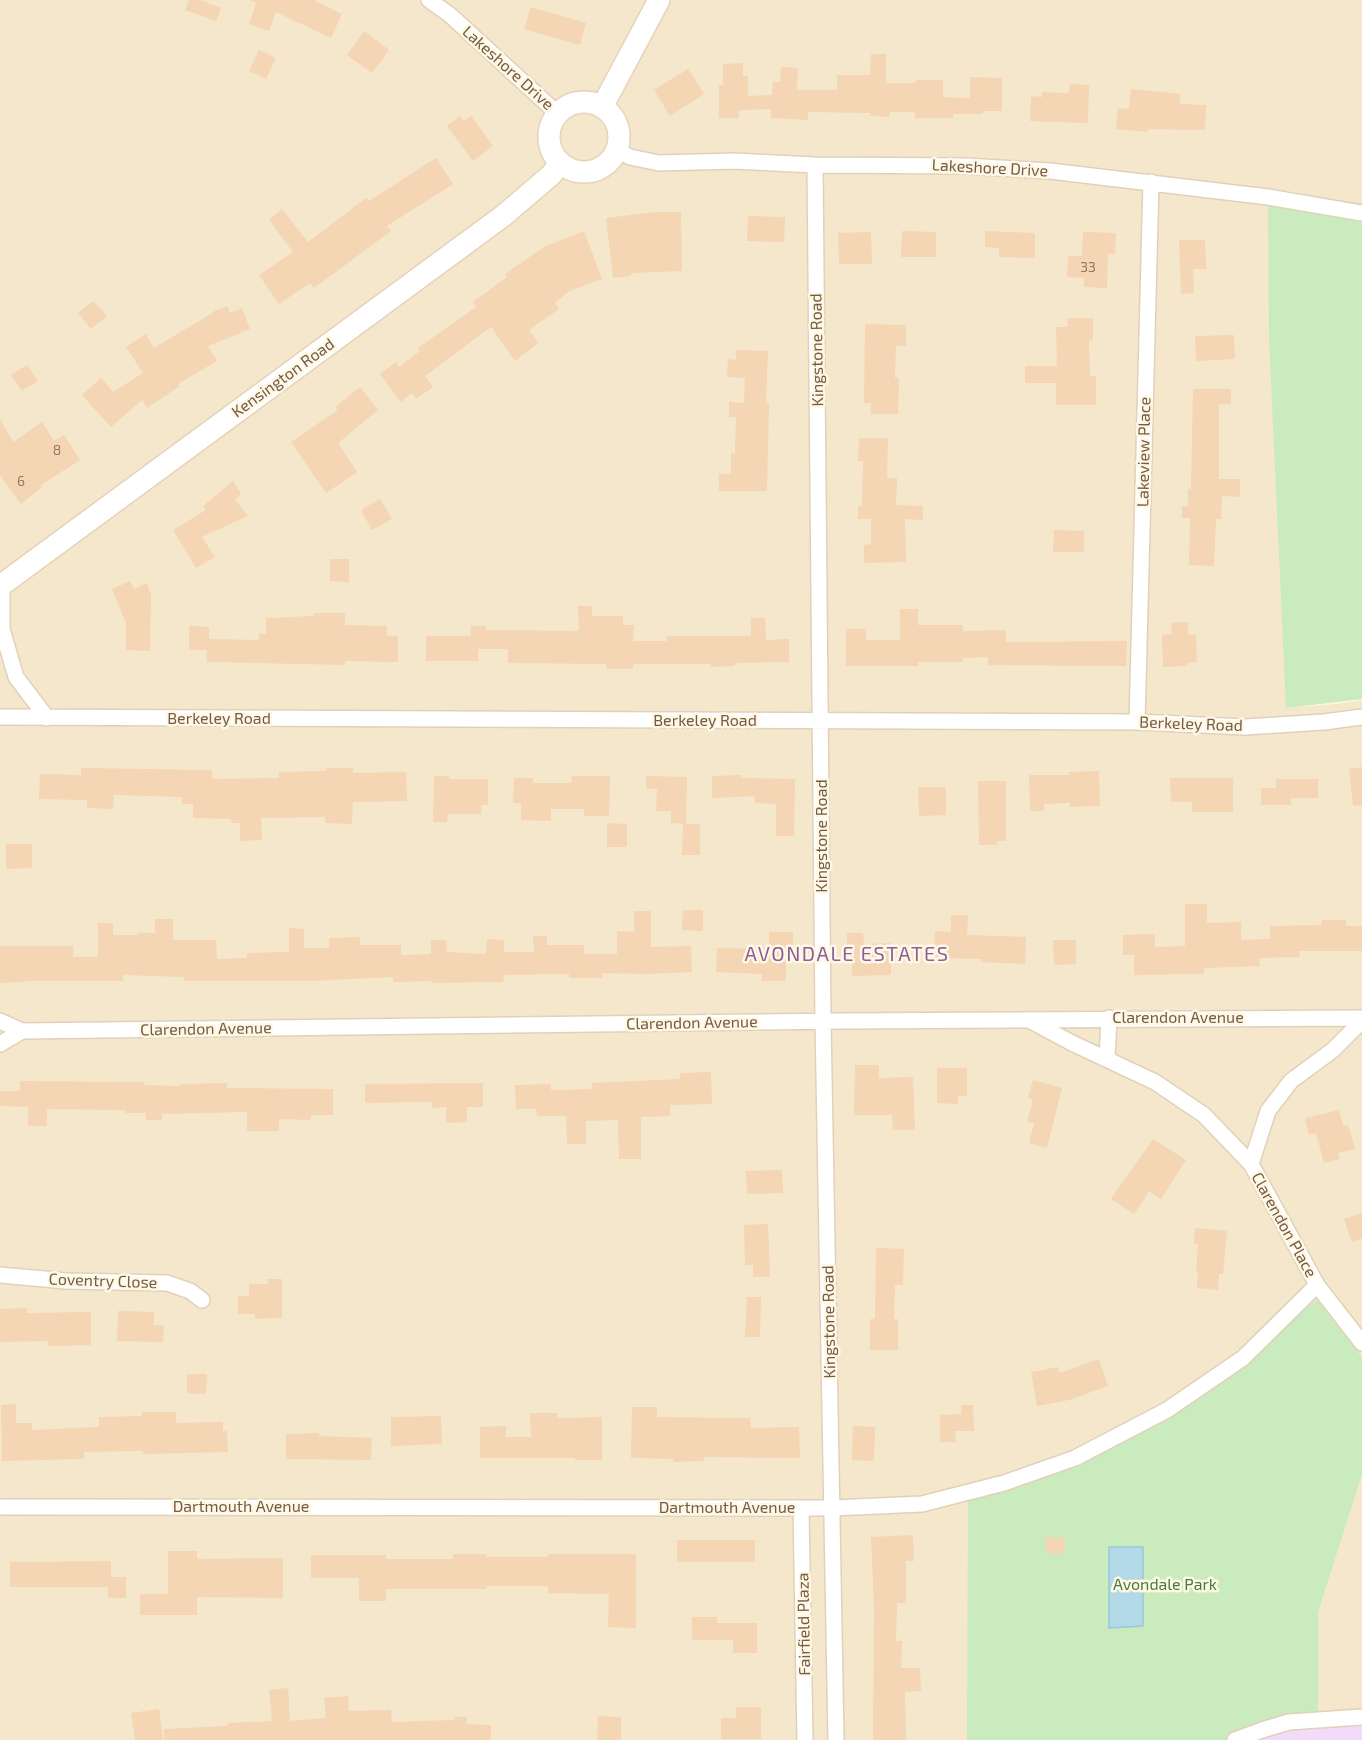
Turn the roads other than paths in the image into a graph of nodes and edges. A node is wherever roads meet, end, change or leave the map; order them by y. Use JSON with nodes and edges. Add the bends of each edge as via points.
{"nodes":[{"id":1,"x":429,"y":0,"type":"edge"},
{"id":2,"x":659,"y":0,"type":"edge"},
{"id":3,"x":602,"y":107,"type":"junction"},
{"id":4,"x":558,"y":114,"type":"junction"},
{"id":5,"x":617,"y":150,"type":"junction"},
{"id":6,"x":560,"y":163,"type":"junction"},
{"id":7,"x":814,"y":165,"type":"junction"},
{"id":8,"x":1150,"y":182,"type":"junction"},
{"id":9,"x":1362,"y":213,"type":"edge"},
{"id":10,"x":1,"y":585,"type":"edge"},
{"id":11,"x":0,"y":717,"type":"edge"},
{"id":12,"x":1362,"y":717,"type":"edge"},
{"id":13,"x":47,"y":718,"type":"junction"},
{"id":14,"x":821,"y":721,"type":"junction"},
{"id":15,"x":1137,"y":722,"type":"junction"},
{"id":16,"x":1109,"y":1018,"type":"junction"},
{"id":17,"x":1026,"y":1019,"type":"junction"},
{"id":18,"x":1362,"y":1020,"type":"edge"},
{"id":19,"x":0,"y":1021,"type":"edge"},
{"id":20,"x":823,"y":1021,"type":"junction"},
{"id":21,"x":22,"y":1031,"type":"junction"},
{"id":22,"x":0,"y":1044,"type":"edge"},
{"id":23,"x":1107,"y":1059,"type":"junction"},
{"id":24,"x":1251,"y":1164,"type":"junction"},
{"id":25,"x":0,"y":1275,"type":"edge"},
{"id":26,"x":1317,"y":1285,"type":"junction"},
{"id":27,"x":202,"y":1300,"type":"dead end"},
{"id":28,"x":1362,"y":1343,"type":"edge"},
{"id":29,"x":0,"y":1507,"type":"edge"},
{"id":30,"x":801,"y":1508,"type":"junction"},
{"id":31,"x":833,"y":1508,"type":"junction"},
{"id":32,"x":1362,"y":1717,"type":"edge"},
{"id":33,"x":805,"y":1740,"type":"edge"},
{"id":34,"x":836,"y":1740,"type":"edge"},
{"id":35,"x":1235,"y":1740,"type":"edge"}],
"edges":[{"from":1,"to":4,"type":"street","name":"Lakeshore Drive"},
{"from":2,"to":3,"type":"street"},
{"from":3,"to":4,"type":"street","via":[[579,102]]},
{"from":3,"to":5,"type":"street","via":[[619,130]]},
{"from":4,"to":6,"type":"street","via":[[552,123],[549,145]]},
{"from":5,"to":6,"type":"street","via":[[602,168],[592,172],[570,170]]},
{"from":5,"to":7,"type":"street","name":"Lakeshore Drive","via":[[659,163]]},
{"from":6,"to":10,"type":"street","name":"Kensington Road","via":[[503,216]]},
{"from":7,"to":8,"type":"street","name":"Lakeshore Drive","via":[[966,166]]},
{"from":7,"to":14,"type":"street","name":"Kingstone Road"},
{"from":8,"to":9,"type":"street","name":"Lakeshore Drive","via":[[1268,196]]},
{"from":8,"to":15,"type":"street","name":"Lakeview Place"},
{"from":10,"to":13,"type":"street","via":[[2,629],[16,677]]},
{"from":11,"to":13,"type":"street","name":"Berkeley Road"},
{"from":12,"to":15,"type":"street","name":"Berkeley Road","via":[[1245,727]]},
{"from":13,"to":14,"type":"street","name":"Berkeley Road"},
{"from":14,"to":15,"type":"street","name":"Berkeley Road"},
{"from":14,"to":20,"type":"street","name":"Kingstone Road"},
{"from":16,"to":17,"type":"street","name":"Clarendon Avenue"},
{"from":16,"to":18,"type":"street","name":"Clarendon Avenue"},
{"from":16,"to":23,"type":"street"},
{"from":17,"to":20,"type":"street","name":"Clarendon Avenue"},
{"from":17,"to":23,"type":"street","name":"Clarendon Place"},
{"from":18,"to":24,"type":"street","name":"Clarendon Place","via":[[1333,1050],[1291,1081],[1268,1111]]},
{"from":19,"to":21,"type":"street","name":"Clarendon Avenue"},
{"from":20,"to":21,"type":"street","name":"Clarendon Avenue"},
{"from":20,"to":31,"type":"street","name":"Kingstone Road"},
{"from":21,"to":22,"type":"street","name":"Clarendon Avenue"},
{"from":23,"to":24,"type":"street","name":"Clarendon Place","via":[[1155,1082],[1204,1115]]},
{"from":24,"to":26,"type":"street","name":"Clarendon Place"},
{"from":25,"to":27,"type":"street","name":"Coventry Close","via":[[167,1283]]},
{"from":26,"to":28,"type":"street"},
{"from":26,"to":31,"type":"street","name":"Dartmouth Avenue","via":[[1243,1358],[1167,1410],[1075,1458],[1004,1483],[922,1504]]},
{"from":29,"to":30,"type":"street","name":"Dartmouth Avenue"},
{"from":30,"to":31,"type":"street","name":"Dartmouth Avenue"},
{"from":30,"to":33,"type":"street","name":"Fairfield Plaza"},
{"from":31,"to":34,"type":"street","name":"Fairfield Plaza"},
{"from":32,"to":35,"type":"street","via":[[1289,1722]]}]}
